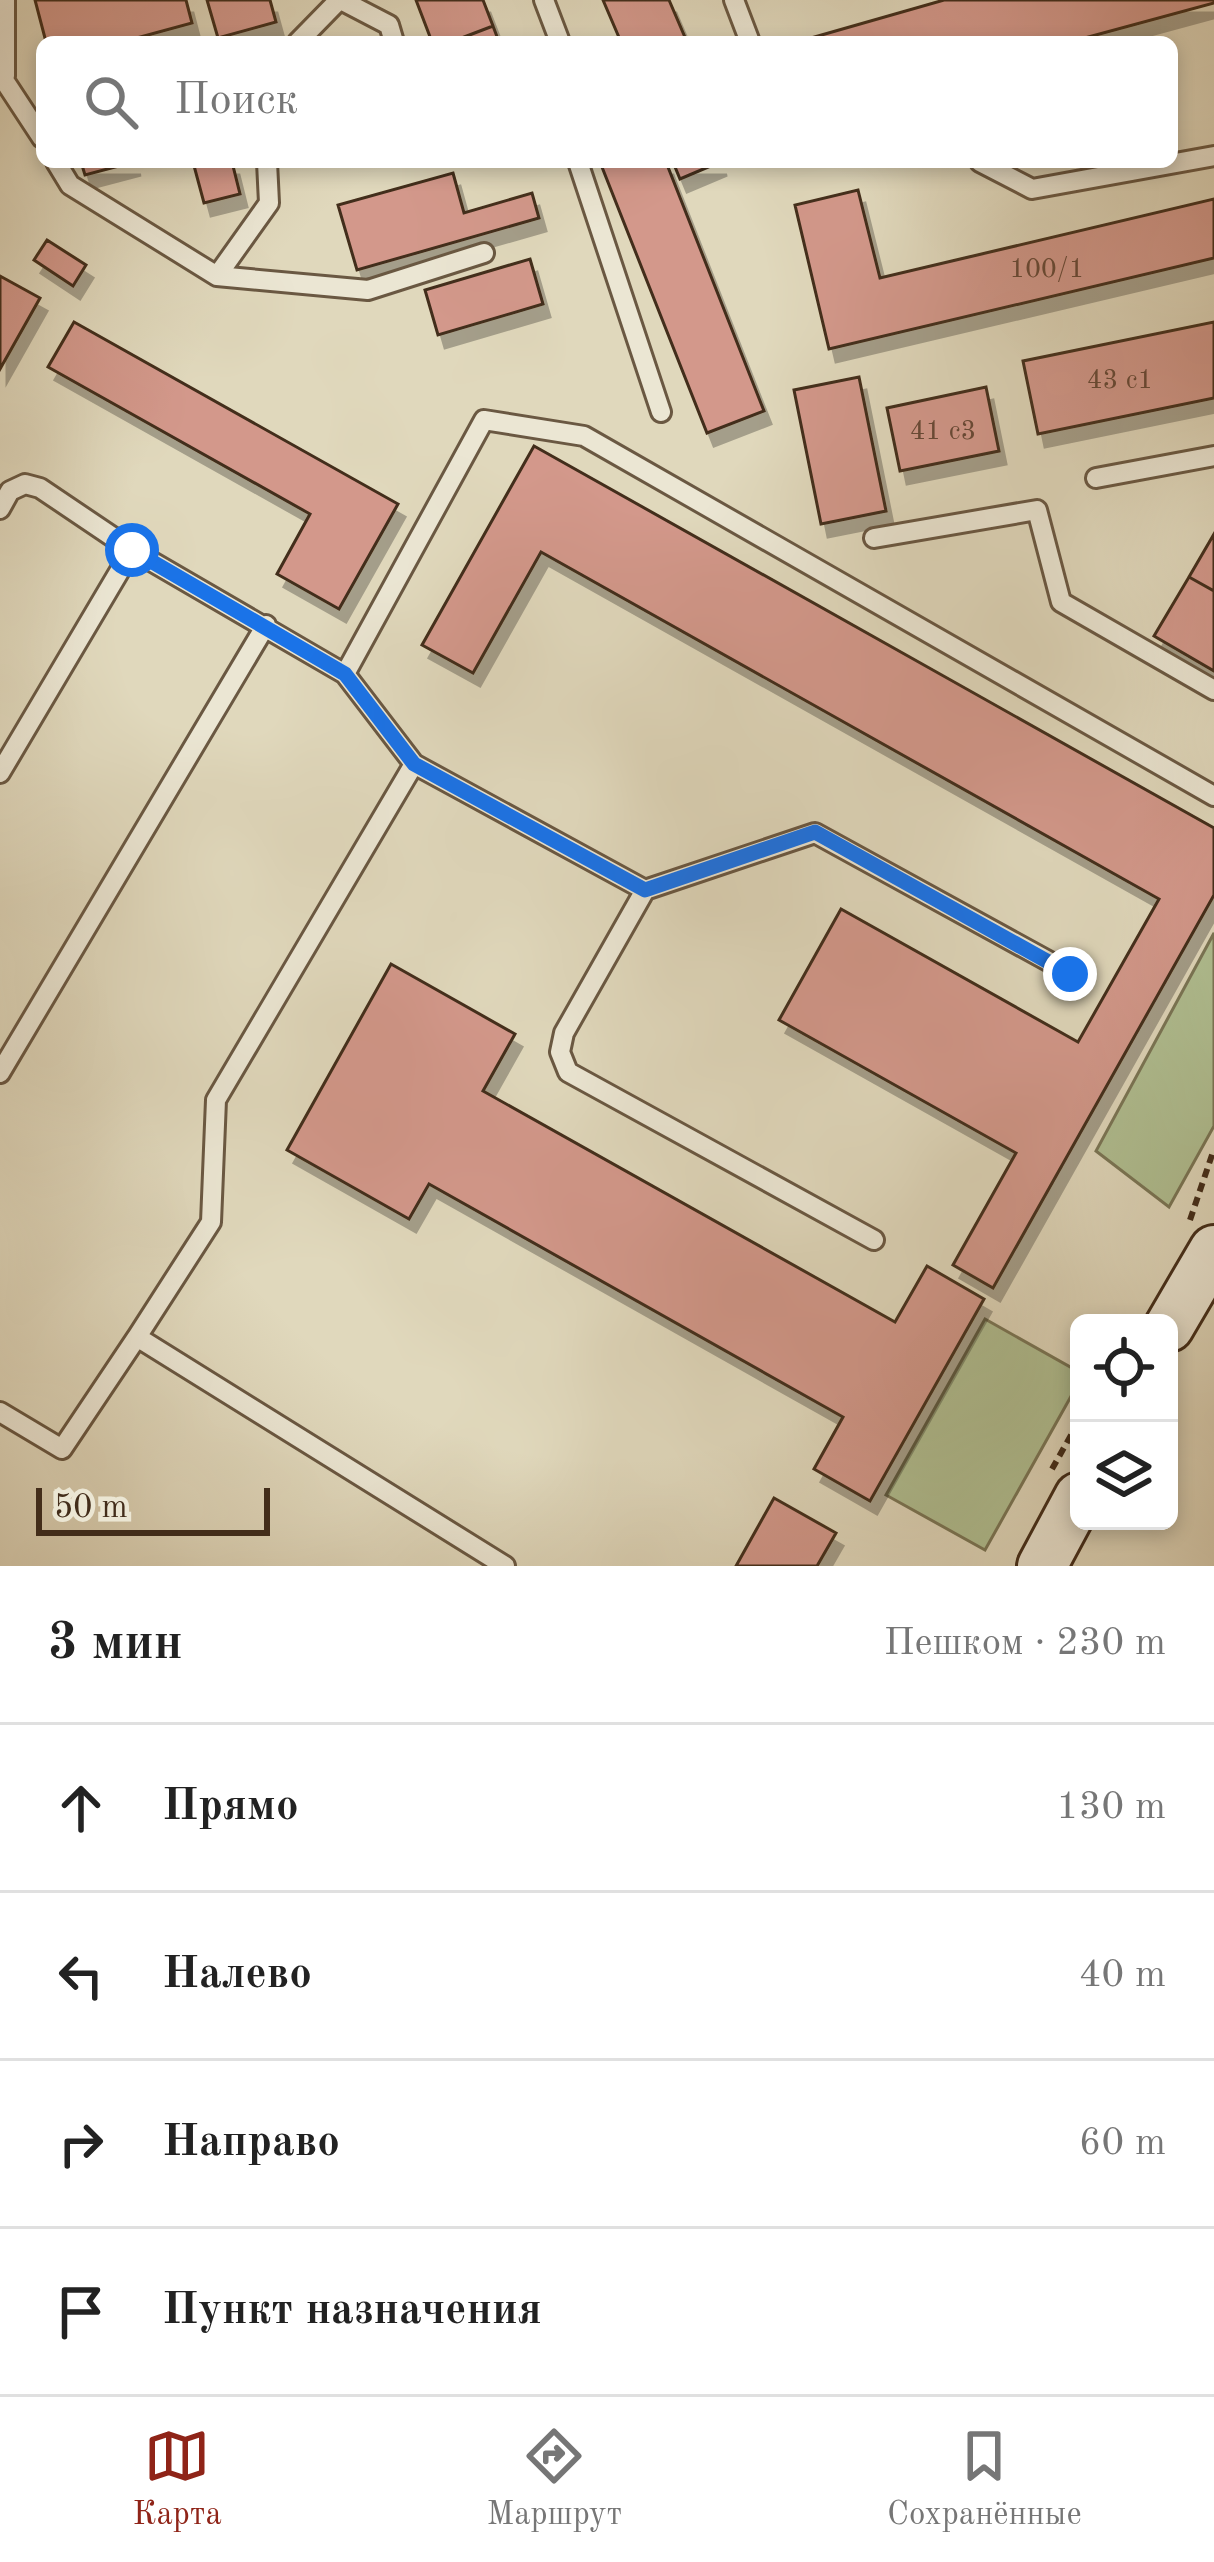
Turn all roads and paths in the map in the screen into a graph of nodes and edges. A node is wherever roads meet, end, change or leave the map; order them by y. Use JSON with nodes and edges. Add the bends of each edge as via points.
{"nodes":[{"id":1,"x":5,"y":0,"type":"edge"},
{"id":2,"x":340,"y":0,"type":"edge"},
{"id":3,"x":544,"y":0,"type":"edge"},
{"id":4,"x":734,"y":0,"type":"edge"},
{"id":5,"x":304,"y":36,"type":"edge"},
{"id":6,"x":392,"y":36,"type":"edge"},
{"id":7,"x":558,"y":36,"type":"edge"},
{"id":8,"x":748,"y":36,"type":"edge"},
{"id":9,"x":3,"y":75,"type":"edge"},
{"id":10,"x":36,"y":128,"type":"edge"},
{"id":11,"x":1214,"y":156,"type":"edge"},
{"id":12,"x":1178,"y":163,"type":"edge"},
{"id":13,"x":60,"y":168,"type":"edge"},
{"id":14,"x":267,"y":168,"type":"edge"},
{"id":15,"x":580,"y":168,"type":"edge"},
{"id":16,"x":992,"y":168,"type":"edge"},
{"id":17,"x":1148,"y":168,"type":"edge"},
{"id":18,"x":484,"y":254,"type":"dead end"},
{"id":19,"x":217,"y":275,"type":"junction"},
{"id":20,"x":661,"y":412,"type":"dead end"},
{"id":21,"x":1214,"y":456,"type":"edge"},
{"id":22,"x":1096,"y":478,"type":"dead end"},
{"id":23,"x":0,"y":509,"type":"edge"},
{"id":24,"x":874,"y":538,"type":"dead end"},
{"id":25,"x":132,"y":550,"type":"junction"},
{"id":26,"x":266,"y":625,"type":"junction"},
{"id":27,"x":345,"y":674,"type":"junction"},
{"id":28,"x":1214,"y":690,"type":"edge"},
{"id":29,"x":414,"y":764,"type":"junction"},
{"id":30,"x":0,"y":773,"type":"edge"},
{"id":31,"x":1214,"y":796,"type":"edge"},
{"id":32,"x":645,"y":890,"type":"junction"},
{"id":33,"x":1070,"y":974,"type":"dead end"},
{"id":34,"x":0,"y":1073,"type":"edge"},
{"id":35,"x":874,"y":1240,"type":"dead end"},
{"id":36,"x":1214,"y":1250,"type":"edge"},
{"id":37,"x":1177,"y":1314,"type":"edge"},
{"id":38,"x":137,"y":1337,"type":"junction"},
{"id":39,"x":0,"y":1412,"type":"edge"},
{"id":40,"x":1070,"y":1514,"type":"edge"},
{"id":41,"x":505,"y":1566,"type":"edge"},
{"id":42,"x":1042,"y":1566,"type":"edge"}],
"edges":[{"from":1,"to":9,"type":"lane"},
{"from":2,"to":5,"type":"lane"},
{"from":2,"to":6,"type":"lane","via":[[389,25]]},
{"from":3,"to":7,"type":"lane"},
{"from":4,"to":8,"type":"lane"},
{"from":9,"to":10,"type":"lane"},
{"from":11,"to":12,"type":"lane"},
{"from":13,"to":19,"type":"lane","via":[[70,185]]},
{"from":14,"to":19,"type":"lane","via":[[269,202]]},
{"from":15,"to":20,"type":"lane"},
{"from":16,"to":17,"type":"lane","via":[[1032,189]]},
{"from":18,"to":19,"type":"lane","via":[[368,290]]},
{"from":21,"to":22,"type":"lane"},
{"from":23,"to":25,"type":"lane","via":[[10,491],[40,488]]},
{"from":24,"to":28,"type":"lane","via":[[1037,510],[1061,602]]},
{"from":25,"to":26,"type":"lane"},
{"from":25,"to":30,"type":"lane"},
{"from":26,"to":27,"type":"lane"},
{"from":26,"to":34,"type":"lane"},
{"from":27,"to":29,"type":"lane"},
{"from":27,"to":31,"type":"lane","via":[[484,420],[584,436]]},
{"from":29,"to":32,"type":"lane"},
{"from":29,"to":38,"type":"lane","via":[[216,1100],[211,1222]]},
{"from":32,"to":33,"type":"lane","via":[[815,832]]},
{"from":32,"to":35,"type":"lane","via":[[564,1033],[568,1072]]},
{"from":36,"to":37,"type":"main road"},
{"from":38,"to":39,"type":"lane","via":[[62,1449]]},
{"from":38,"to":41,"type":"lane"},
{"from":40,"to":42,"type":"main road"}]}
